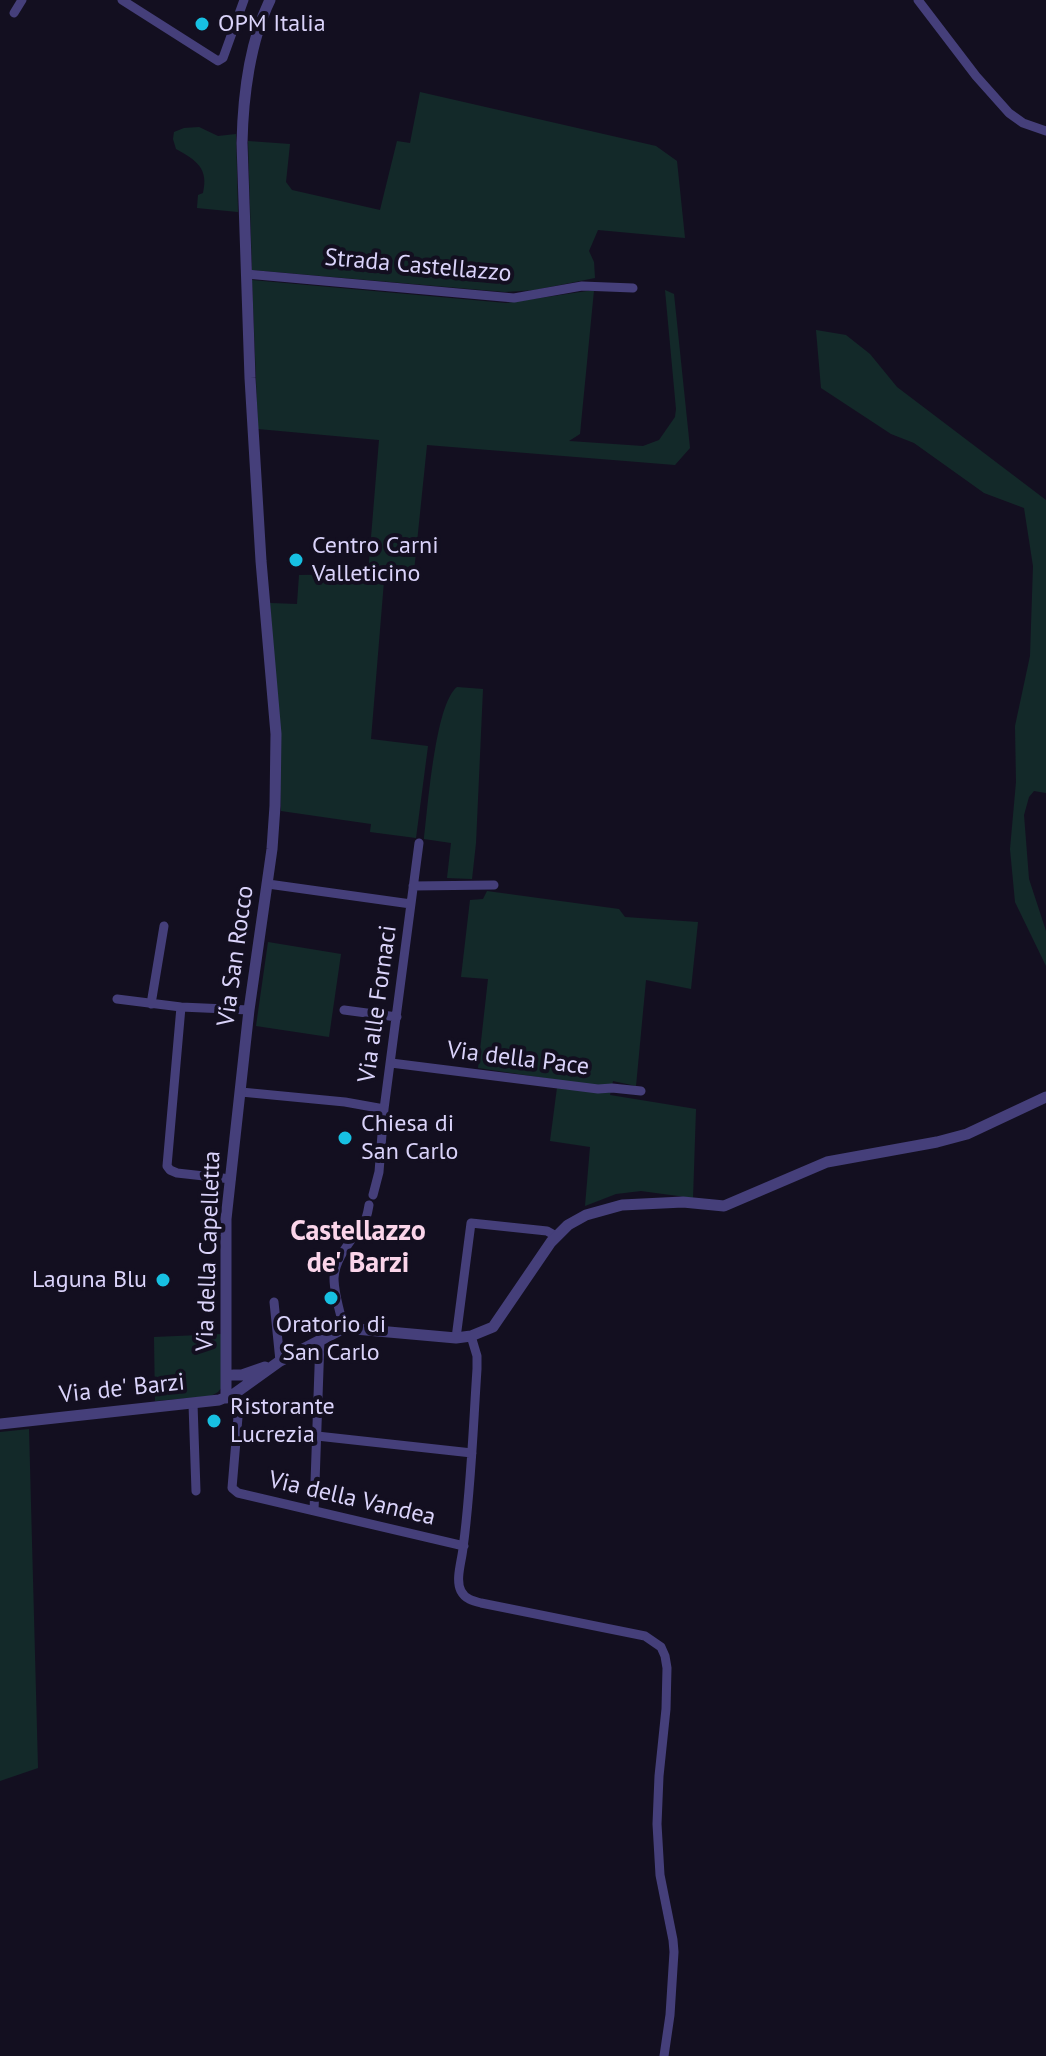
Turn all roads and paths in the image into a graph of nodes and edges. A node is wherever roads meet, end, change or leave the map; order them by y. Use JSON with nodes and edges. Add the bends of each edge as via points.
{"nodes":[{"id":1,"x":22,"y":0,"type":"edge"},
{"id":2,"x":122,"y":0,"type":"edge"},
{"id":3,"x":244,"y":0,"type":"edge"},
{"id":4,"x":270,"y":0,"type":"edge"},
{"id":5,"x":918,"y":0,"type":"edge"},
{"id":6,"x":14,"y":13,"type":"dead end"},
{"id":7,"x":1046,"y":131,"type":"edge"},
{"id":8,"x":246,"y":274,"type":"junction"},
{"id":9,"x":633,"y":288,"type":"dead end"},
{"id":10,"x":419,"y":843,"type":"dead end"},
{"id":11,"x":268,"y":884,"type":"junction"},
{"id":12,"x":494,"y":885,"type":"dead end"},
{"id":13,"x":413,"y":886,"type":"junction"},
{"id":14,"x":411,"y":904,"type":"junction"},
{"id":15,"x":164,"y":926,"type":"dead end"},
{"id":16,"x":117,"y":999,"type":"dead end"},
{"id":17,"x":151,"y":1004,"type":"junction"},
{"id":18,"x":181,"y":1007,"type":"junction"},
{"id":19,"x":249,"y":1010,"type":"junction"},
{"id":20,"x":344,"y":1010,"type":"dead end"},
{"id":21,"x":397,"y":1017,"type":"junction"},
{"id":22,"x":391,"y":1063,"type":"junction"},
{"id":23,"x":641,"y":1091,"type":"dead end"},
{"id":24,"x":241,"y":1092,"type":"junction"},
{"id":25,"x":1046,"y":1097,"type":"edge"},
{"id":26,"x":384,"y":1109,"type":"junction"},
{"id":27,"x":231,"y":1179,"type":"junction"},
{"id":28,"x":373,"y":1195,"type":"dead end"},
{"id":29,"x":369,"y":1205,"type":"dead end"},
{"id":30,"x":556,"y":1236,"type":"junction"},
{"id":31,"x":274,"y":1302,"type":"dead end"},
{"id":32,"x":344,"y":1328,"type":"junction"},
{"id":33,"x":471,"y":1336,"type":"junction"},
{"id":34,"x":456,"y":1338,"type":"junction"},
{"id":35,"x":320,"y":1340,"type":"junction"},
{"id":36,"x":280,"y":1361,"type":"junction"},
{"id":37,"x":226,"y":1364,"type":"junction"},
{"id":38,"x":233,"y":1375,"type":"junction"},
{"id":39,"x":235,"y":1392,"type":"junction"},
{"id":40,"x":193,"y":1404,"type":"junction"},
{"id":41,"x":0,"y":1424,"type":"edge"},
{"id":42,"x":317,"y":1436,"type":"junction"},
{"id":43,"x":472,"y":1453,"type":"junction"},
{"id":44,"x":196,"y":1491,"type":"dead end"},
{"id":45,"x":314,"y":1511,"type":"junction"},
{"id":46,"x":464,"y":1546,"type":"junction"},
{"id":47,"x":664,"y":2056,"type":"edge"}],
"edges":[{"from":1,"to":6,"type":"street"},
{"from":2,"to":3,"type":"street","via":[[218,61]]},
{"from":4,"to":8,"type":"street","via":[[253,50],[242,125]]},
{"from":5,"to":7,"type":"street","via":[[1009,113]]},
{"from":8,"to":9,"type":"street","name":"Strada Castellazzo","via":[[514,298],[582,286]]},
{"from":8,"to":11,"type":"street","name":"Via San Rocco","via":[[276,734]]},
{"from":10,"to":13,"type":"street","name":"Via alle Fornaci"},
{"from":11,"to":14,"type":"street","name":"Via alle Fornaci"},
{"from":11,"to":19,"type":"street","name":"Via San Rocco"},
{"from":12,"to":13,"type":"street"},
{"from":13,"to":14,"type":"street","name":"Via alle Fornaci"},
{"from":14,"to":21,"type":"street","name":"Via alle Fornaci"},
{"from":15,"to":17,"type":"street"},
{"from":16,"to":17,"type":"street"},
{"from":17,"to":18,"type":"street"},
{"from":18,"to":19,"type":"street"},
{"from":18,"to":27,"type":"street","via":[[167,1166],[177,1173]]},
{"from":19,"to":24,"type":"street","name":"Via San Rocco"},
{"from":20,"to":21,"type":"street"},
{"from":21,"to":22,"type":"street","name":"Via alle Fornaci"},
{"from":22,"to":23,"type":"street","name":"Via della Pace"},
{"from":22,"to":26,"type":"street","name":"Via alle Fornaci"},
{"from":24,"to":26,"type":"street"},
{"from":24,"to":27,"type":"street","name":"Via della Capelletta"},
{"from":25,"to":30,"type":"street","via":[[967,1134],[827,1162],[724,1206],[622,1205],[586,1215]]},
{"from":26,"to":28,"type":"street","name":"Via alle Fornaci"},
{"from":27,"to":37,"type":"street","name":"Via della Capelletta"},
{"from":29,"to":32,"type":"street","via":[[334,1276]]},
{"from":30,"to":33,"type":"street","via":[[493,1327]]},
{"from":30,"to":34,"type":"street","via":[[471,1223]]},
{"from":31,"to":36,"type":"street"},
{"from":32,"to":34,"type":"street"},
{"from":32,"to":35,"type":"street"},
{"from":33,"to":34,"type":"street"},
{"from":33,"to":43,"type":"street","via":[[477,1356]]},
{"from":35,"to":36,"type":"street"},
{"from":35,"to":42,"type":"street"},
{"from":36,"to":38,"type":"street"},
{"from":36,"to":39,"type":"street"},
{"from":37,"to":38,"type":"street","name":"Via della Capelletta"},
{"from":37,"to":39,"type":"street","name":"Via della Capelletta"},
{"from":38,"to":39,"type":"street","name":"Via della Capelletta"},
{"from":39,"to":40,"type":"street","name":"Via de' Barzi"},
{"from":39,"to":45,"type":"street","name":"Via della Vandea","via":[[239,1405],[232,1488]]},
{"from":40,"to":41,"type":"street","name":"Via de' Barzi"},
{"from":40,"to":44,"type":"street"},
{"from":42,"to":43,"type":"street"},
{"from":42,"to":45,"type":"street"},
{"from":43,"to":46,"type":"street"},
{"from":45,"to":46,"type":"street","name":"Via della Vandea"},
{"from":46,"to":47,"type":"street","via":[[459,1587],[467,1598],[645,1636],[665,1656],[657,1824],[674,1952]]}]}
